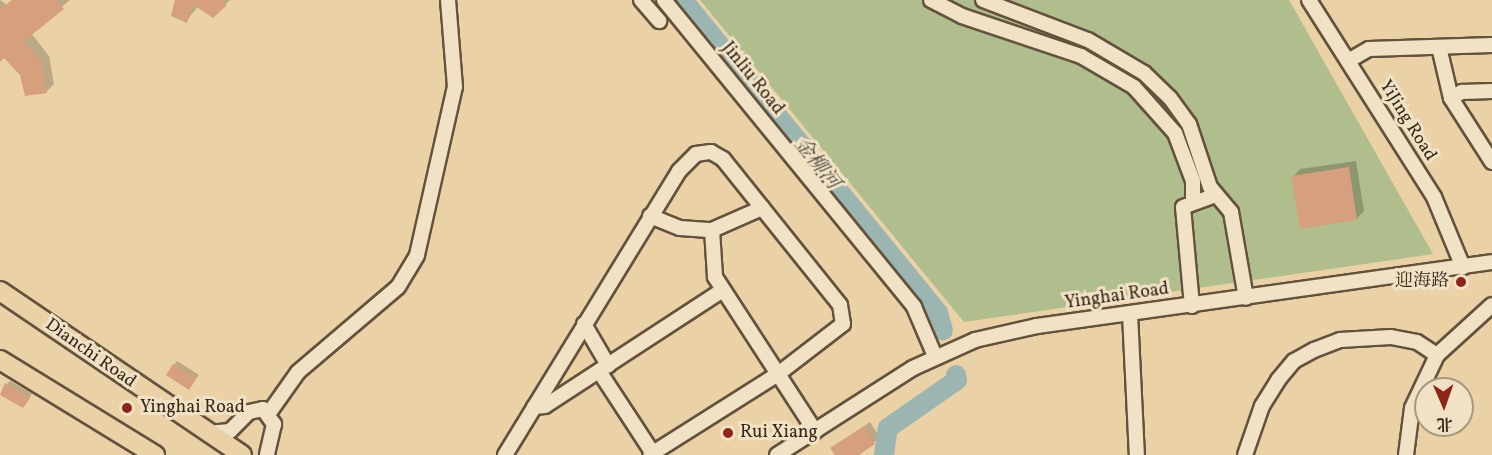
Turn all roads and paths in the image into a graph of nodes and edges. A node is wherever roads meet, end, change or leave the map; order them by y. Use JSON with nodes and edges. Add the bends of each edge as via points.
{"nodes":[{"id":1,"x":448,"y":0,"type":"edge"},
{"id":2,"x":641,"y":0,"type":"edge"},
{"id":3,"x":664,"y":0,"type":"edge"},
{"id":4,"x":931,"y":0,"type":"edge"},
{"id":5,"x":983,"y":0,"type":"edge"},
{"id":6,"x":1309,"y":0,"type":"edge"},
{"id":7,"x":658,"y":21,"type":"dead end"},
{"id":8,"x":1492,"y":45,"type":"edge"},
{"id":9,"x":1439,"y":47,"type":"junction"},
{"id":10,"x":1347,"y":61,"type":"junction"},
{"id":11,"x":1492,"y":91,"type":"edge"},
{"id":12,"x":1451,"y":98,"type":"junction"},
{"id":13,"x":1492,"y":162,"type":"edge"},
{"id":14,"x":1216,"y":195,"type":"junction"},
{"id":15,"x":1193,"y":199,"type":"junction"},
{"id":16,"x":762,"y":208,"type":"junction"},
{"id":17,"x":650,"y":216,"type":"junction"},
{"id":18,"x":712,"y":230,"type":"junction"},
{"id":19,"x":1492,"y":262,"type":"edge"},
{"id":20,"x":1463,"y":267,"type":"junction"},
{"id":21,"x":723,"y":290,"type":"junction"},
{"id":22,"x":0,"y":291,"type":"edge"},
{"id":23,"x":1246,"y":298,"type":"junction"},
{"id":24,"x":1492,"y":305,"type":"edge"},
{"id":25,"x":1192,"y":306,"type":"junction"},
{"id":26,"x":1130,"y":314,"type":"junction"},
{"id":27,"x":584,"y":324,"type":"junction"},
{"id":28,"x":1437,"y":355,"type":"junction"},
{"id":29,"x":935,"y":356,"type":"junction"},
{"id":30,"x":0,"y":360,"type":"edge"},
{"id":31,"x":604,"y":368,"type":"junction"},
{"id":32,"x":778,"y":374,"type":"junction"},
{"id":33,"x":534,"y":407,"type":"junction"},
{"id":34,"x":269,"y":413,"type":"junction"},
{"id":35,"x":815,"y":431,"type":"junction"},
{"id":36,"x":207,"y":433,"type":"junction"},
{"id":37,"x":652,"y":454,"type":"edge"},
{"id":38,"x":155,"y":455,"type":"edge"},
{"id":39,"x":242,"y":455,"type":"edge"},
{"id":40,"x":267,"y":455,"type":"edge"},
{"id":41,"x":505,"y":455,"type":"edge"},
{"id":42,"x":777,"y":455,"type":"edge"},
{"id":43,"x":1137,"y":455,"type":"edge"},
{"id":44,"x":1245,"y":455,"type":"edge"},
{"id":45,"x":1406,"y":455,"type":"edge"}],
"edges":[{"from":1,"to":34,"type":"street","via":[[454,87],[417,255],[398,287],[298,372]]},
{"from":2,"to":7,"type":"street"},
{"from":3,"to":29,"type":"street","name":"Jinliu Road","via":[[914,308]]},
{"from":4,"to":15,"type":"street","via":[[962,16],[1081,56],[1134,87],[1175,133],[1192,181]]},
{"from":5,"to":14,"type":"street","via":[[1088,40],[1144,73],[1189,124]]},
{"from":6,"to":10,"type":"street","name":"YiJing Road"},
{"from":8,"to":9,"type":"street"},
{"from":9,"to":10,"type":"street","via":[[1369,49]]},
{"from":9,"to":12,"type":"street"},
{"from":10,"to":20,"type":"street","name":"YiJing Road","via":[[1434,197]]},
{"from":11,"to":12,"type":"street","via":[[1462,92]]},
{"from":12,"to":13,"type":"street"},
{"from":14,"to":15,"type":"street"},
{"from":14,"to":23,"type":"street","via":[[1231,212]]},
{"from":15,"to":25,"type":"street","via":[[1183,207],[1181,219]]},
{"from":16,"to":17,"type":"street","via":[[723,159],[706,152],[688,160]]},
{"from":16,"to":18,"type":"street"},
{"from":16,"to":32,"type":"street","via":[[843,314],[839,332]]},
{"from":17,"to":18,"type":"street","via":[[680,228]]},
{"from":17,"to":27,"type":"street"},
{"from":18,"to":21,"type":"street","via":[[715,277]]},
{"from":19,"to":20,"type":"street","name":"Yinghai Road"},
{"from":20,"to":23,"type":"street","name":"Yinghai Road"},
{"from":21,"to":31,"type":"street"},
{"from":21,"to":32,"type":"street"},
{"from":22,"to":36,"type":"main road","name":"Dianchi Road"},
{"from":23,"to":25,"type":"street","name":"Yinghai Road"},
{"from":24,"to":28,"type":"street"},
{"from":25,"to":26,"type":"street","name":"Yinghai Road"},
{"from":26,"to":29,"type":"street","name":"Yinghai Road","via":[[1037,326],[975,340]]},
{"from":26,"to":43,"type":"street"},
{"from":27,"to":31,"type":"street"},
{"from":27,"to":33,"type":"street"},
{"from":28,"to":44,"type":"street","via":[[1417,342],[1391,337],[1340,340],[1314,350],[1278,380],[1262,406]]},
{"from":28,"to":45,"type":"street","via":[[1412,408]]},
{"from":29,"to":35,"type":"street","name":"Yinghai Road"},
{"from":30,"to":38,"type":"main road"},
{"from":31,"to":33,"type":"street"},
{"from":31,"to":37,"type":"street"},
{"from":32,"to":35,"type":"street"},
{"from":32,"to":37,"type":"street"},
{"from":33,"to":41,"type":"street"},
{"from":34,"to":36,"type":"street","via":[[253,410],[235,429]]},
{"from":34,"to":40,"type":"street","via":[[274,428]]},
{"from":35,"to":42,"type":"street","name":"Yinghai Road"},
{"from":36,"to":39,"type":"main road","name":"Dianchi Road"}]}
